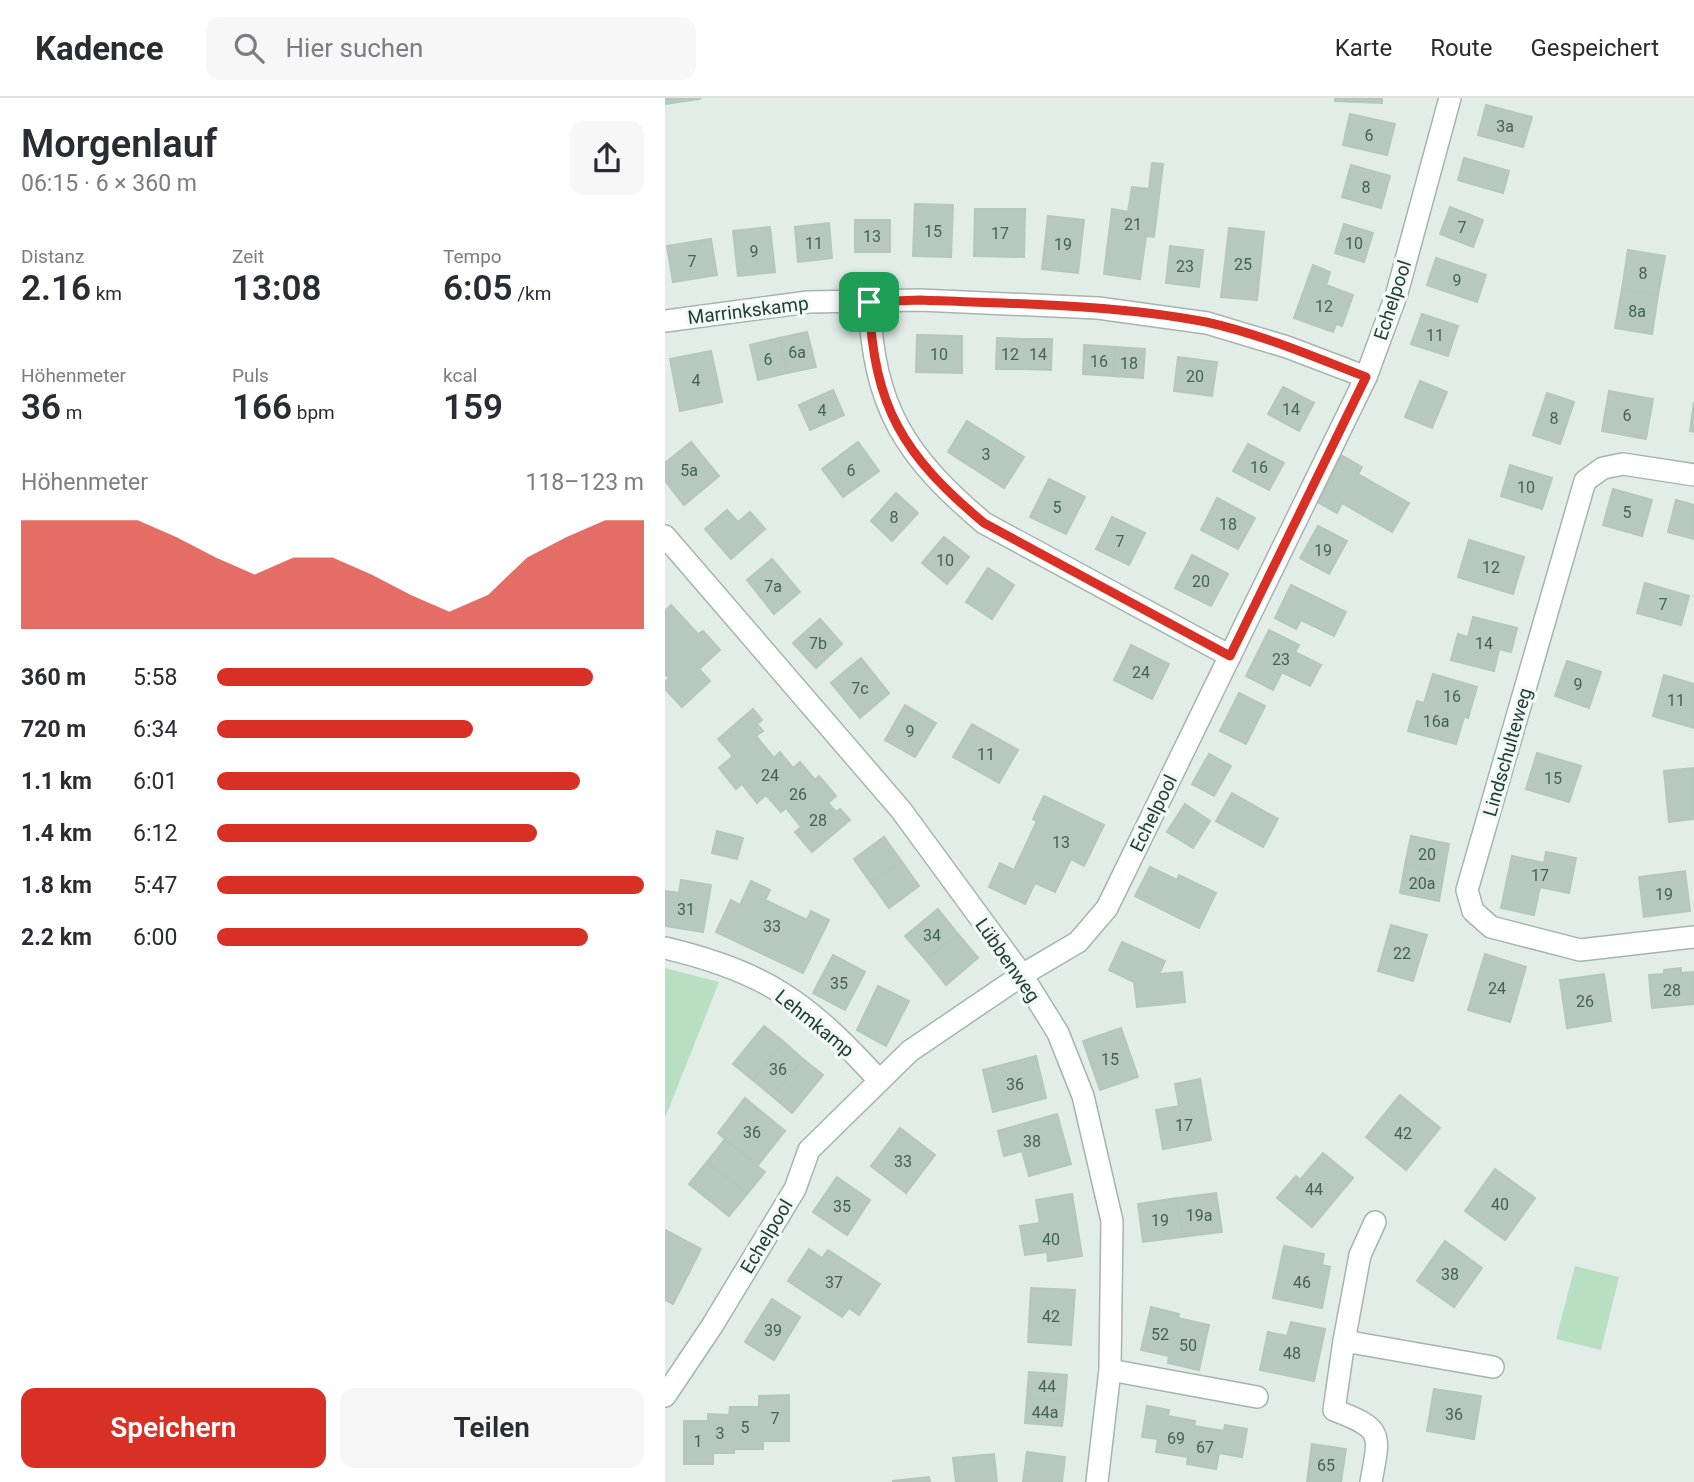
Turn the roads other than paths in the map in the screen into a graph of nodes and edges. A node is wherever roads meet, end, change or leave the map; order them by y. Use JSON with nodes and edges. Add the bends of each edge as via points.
{"nodes":[{"id":1,"x":1450,"y":98,"type":"edge"},
{"id":2,"x":869,"y":302,"type":"junction"},
{"id":3,"x":665,"y":320,"type":"edge"},
{"id":4,"x":1366,"y":377,"type":"junction"},
{"id":5,"x":1694,"y":475,"type":"edge"},
{"id":6,"x":665,"y":536,"type":"edge"},
{"id":7,"x":672,"y":559,"type":"edge"},
{"id":8,"x":1230,"y":656,"type":"junction"},
{"id":9,"x":1694,"y":937,"type":"edge"},
{"id":10,"x":665,"y":948,"type":"edge"},
{"id":11,"x":1022,"y":975,"type":"junction"},
{"id":12,"x":879,"y":1080,"type":"junction"},
{"id":13,"x":1375,"y":1222,"type":"dead end"},
{"id":14,"x":1344,"y":1340,"type":"junction"},
{"id":15,"x":1493,"y":1367,"type":"dead end"},
{"id":16,"x":1110,"y":1370,"type":"junction"},
{"id":17,"x":665,"y":1396,"type":"edge"},
{"id":18,"x":1257,"y":1397,"type":"dead end"},
{"id":19,"x":1097,"y":1482,"type":"edge"},
{"id":20,"x":1371,"y":1482,"type":"edge"}],
"edges":[{"from":1,"to":4,"type":"street","name":"Echelpool","via":[[1397,293]]},
{"from":2,"to":3,"type":"street","name":"Marrinkskamp","via":[[807,302]]},
{"from":2,"to":4,"type":"street","name":"Marrinkskamp","via":[[1098,308],[1196,321],[1287,347]]},
{"from":2,"to":8,"type":"street","via":[[875,365],[894,421],[908,445],[952,496],[1006,536]]},
{"from":4,"to":8,"type":"street","name":"Echelpool"},
{"from":5,"to":9,"type":"street","name":"Lindschulteweg","via":[[1623,464],[1603,468],[1585,481],[1467,890],[1473,911],[1491,927],[1580,950]]},
{"from":6,"to":7,"type":"street","name":"Lübbenweg"},
{"from":7,"to":11,"type":"street","name":"Lübbenweg","via":[[901,810]]},
{"from":8,"to":11,"type":"street","name":"Echelpool","via":[[1107,908],[1078,942]]},
{"from":10,"to":12,"type":"street","name":"Lehmkamp","via":[[751,976],[784,994],[848,1046]]},
{"from":11,"to":12,"type":"street","name":"Echelpool","via":[[910,1051]]},
{"from":11,"to":16,"type":"street","name":"Lübbenweg","via":[[1058,1033],[1083,1096],[1101,1167],[1112,1221]]},
{"from":12,"to":17,"type":"street","name":"Echelpool","via":[[809,1150],[795,1189]]},
{"from":13,"to":14,"type":"street","via":[[1360,1255]]},
{"from":14,"to":15,"type":"street"},
{"from":14,"to":20,"type":"street","via":[[1335,1410],[1374,1431],[1378,1443]]},
{"from":16,"to":18,"type":"street"},
{"from":16,"to":19,"type":"street","name":"Lübbenweg"}]}
